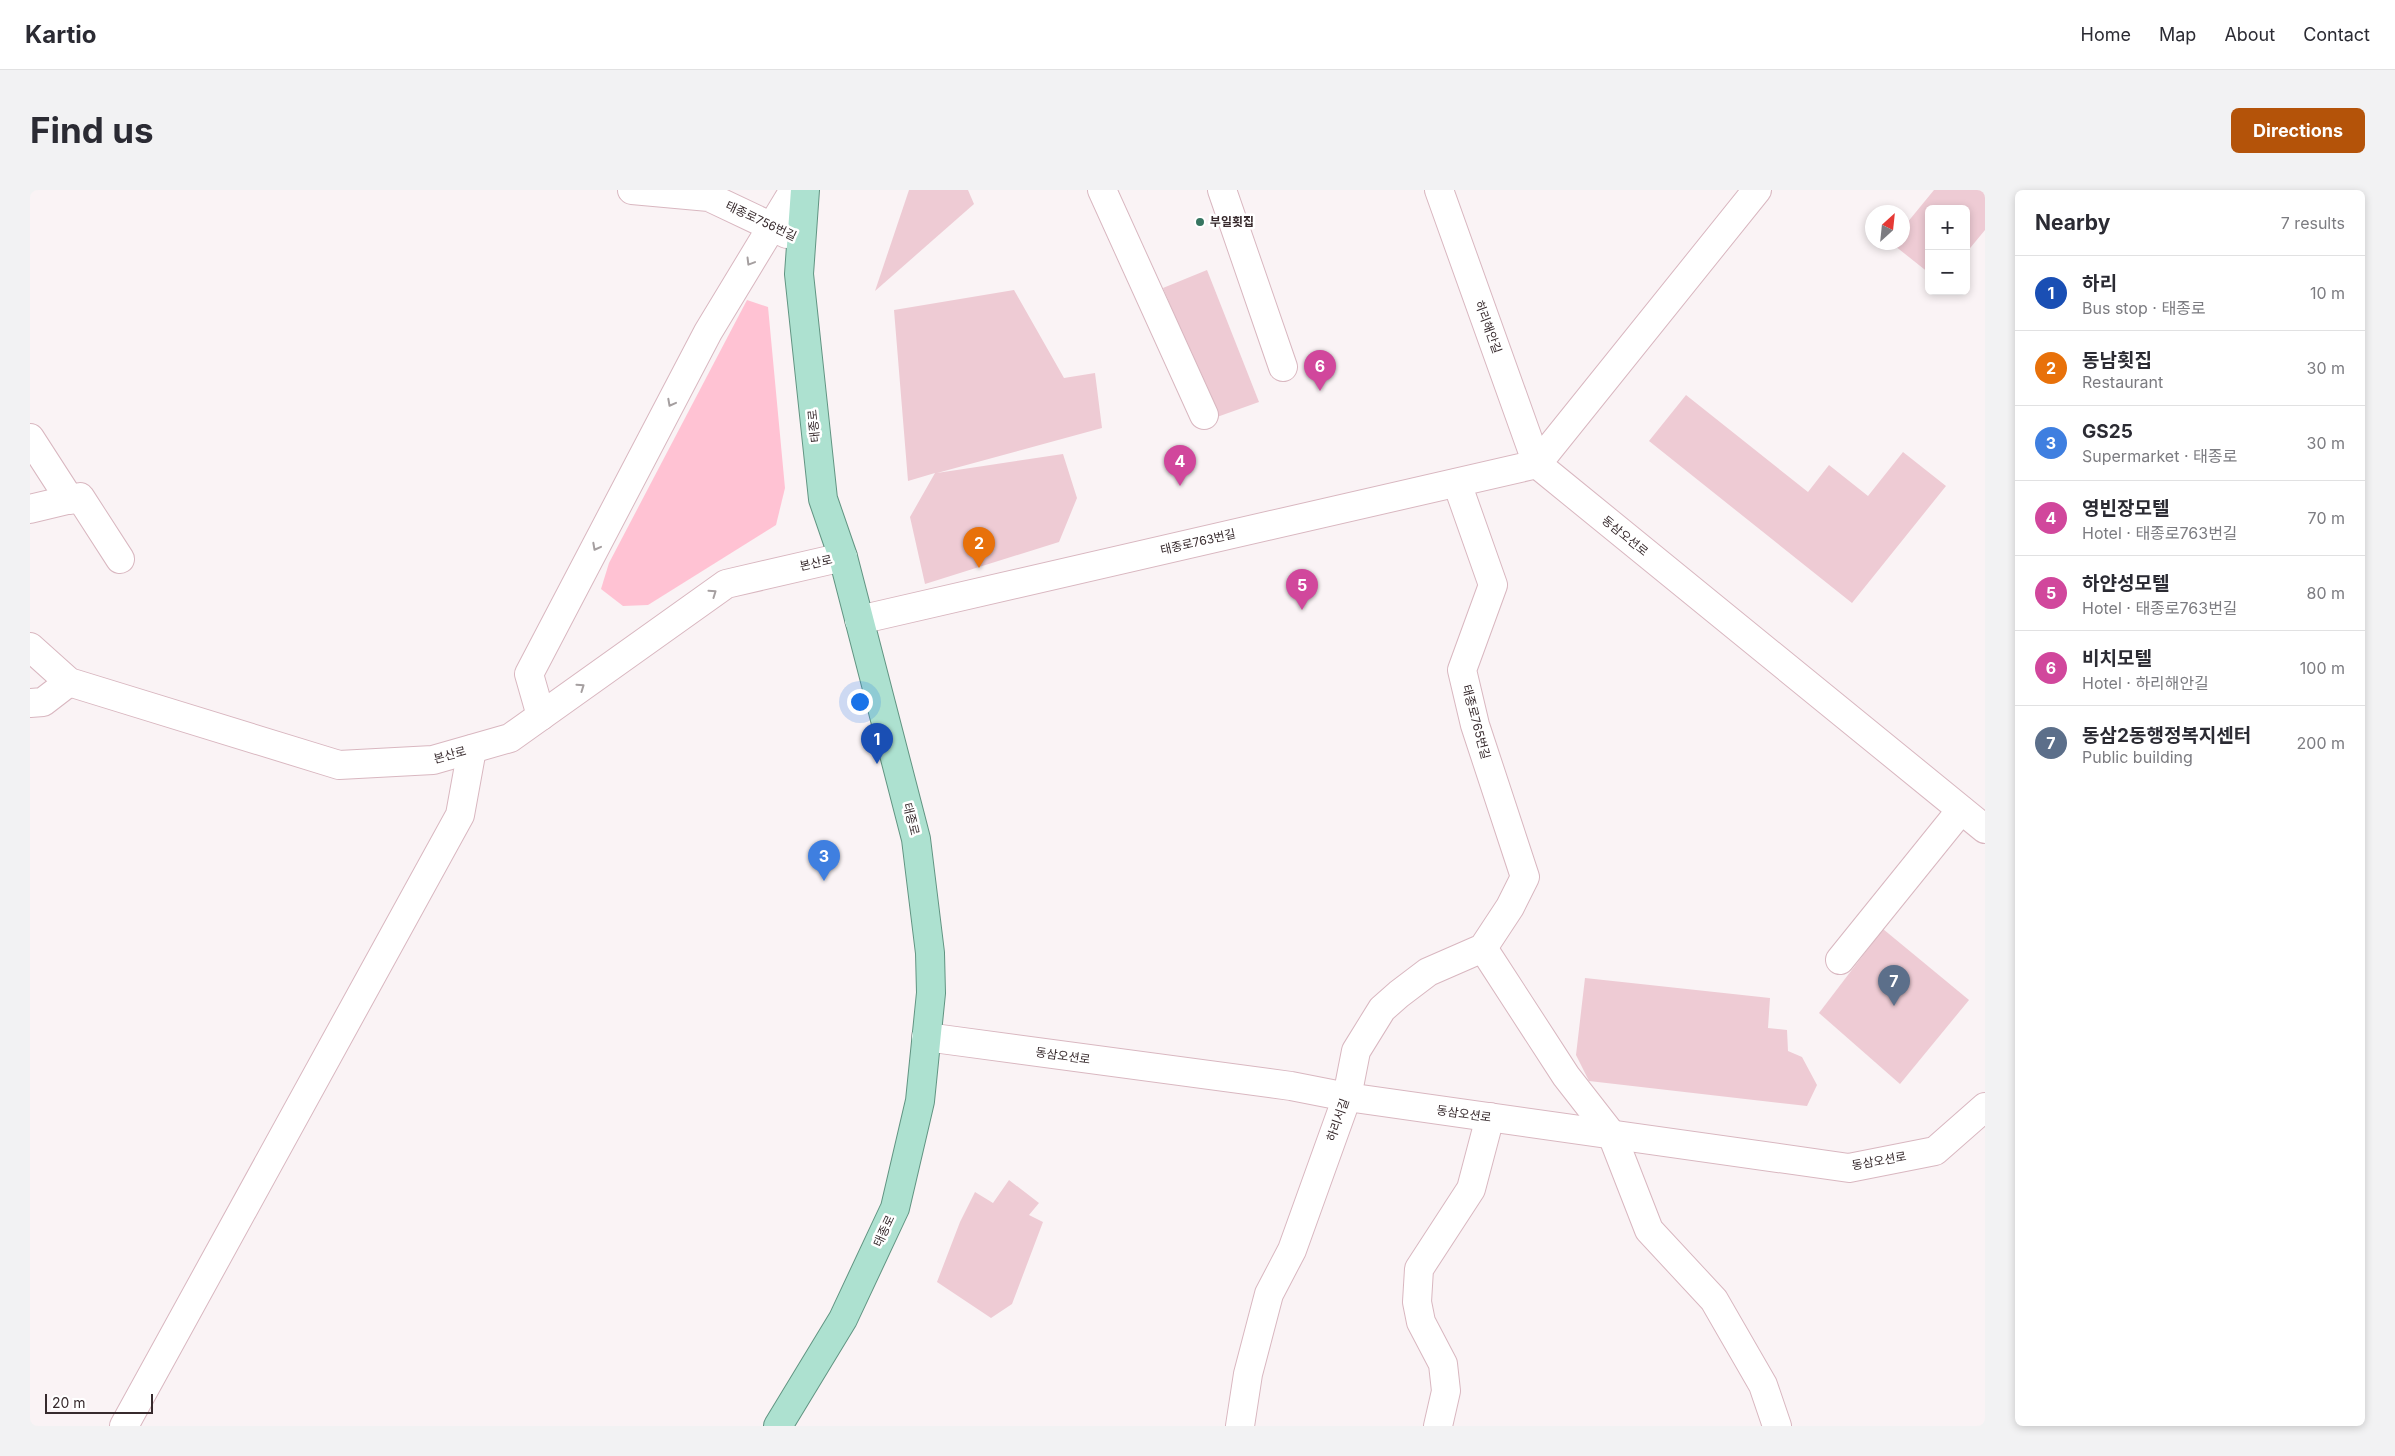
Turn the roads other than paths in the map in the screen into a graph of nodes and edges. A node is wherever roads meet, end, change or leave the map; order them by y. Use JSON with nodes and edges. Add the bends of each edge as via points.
{"nodes":[{"id":1,"x":632,"y":190,"type":"edge"},
{"id":2,"x":794,"y":190,"type":"edge"},
{"id":3,"x":805,"y":190,"type":"edge"},
{"id":4,"x":1102,"y":190,"type":"edge"},
{"id":5,"x":1222,"y":190,"type":"edge"},
{"id":6,"x":1439,"y":190,"type":"edge"},
{"id":7,"x":1757,"y":190,"type":"edge"},
{"id":8,"x":771,"y":228,"type":"junction"},
{"id":9,"x":801,"y":240,"type":"junction"},
{"id":10,"x":1283,"y":368,"type":"dead end"},
{"id":11,"x":1204,"y":415,"type":"dead end"},
{"id":12,"x":30,"y":438,"type":"edge"},
{"id":13,"x":1537,"y":464,"type":"junction"},
{"id":14,"x":1457,"y":483,"type":"junction"},
{"id":15,"x":70,"y":500,"type":"junction"},
{"id":16,"x":30,"y":509,"type":"edge"},
{"id":17,"x":843,"y":557,"type":"junction"},
{"id":18,"x":120,"y":559,"type":"dead end"},
{"id":19,"x":859,"y":620,"type":"junction"},
{"id":20,"x":30,"y":647,"type":"edge"},
{"id":21,"x":69,"y":682,"type":"junction"},
{"id":22,"x":30,"y":703,"type":"edge"},
{"id":23,"x":541,"y":716,"type":"junction"},
{"id":24,"x":472,"y":749,"type":"junction"},
{"id":25,"x":1961,"y":810,"type":"junction"},
{"id":26,"x":1985,"y":829,"type":"edge"},
{"id":27,"x":1483,"y":948,"type":"junction"},
{"id":28,"x":1840,"y":960,"type":"dead end"},
{"id":29,"x":926,"y":1037,"type":"junction"},
{"id":30,"x":1347,"y":1097,"type":"junction"},
{"id":31,"x":1985,"y":1107,"type":"edge"},
{"id":32,"x":1490,"y":1117,"type":"junction"},
{"id":33,"x":1612,"y":1135,"type":"junction"},
{"id":34,"x":124,"y":1426,"type":"edge"},
{"id":35,"x":778,"y":1426,"type":"edge"},
{"id":36,"x":1240,"y":1426,"type":"edge"},
{"id":37,"x":1438,"y":1426,"type":"edge"},
{"id":38,"x":1777,"y":1426,"type":"edge"}],
"edges":[{"from":1,"to":8,"type":"street","name":"태종로756번길","via":[[709,197],[745,212]]},
{"from":2,"to":8,"type":"street"},
{"from":3,"to":9,"type":"main road","name":"태종로"},
{"from":4,"to":11,"type":"street"},
{"from":5,"to":10,"type":"street"},
{"from":6,"to":13,"type":"street","name":"하리해안길"},
{"from":7,"to":13,"type":"street"},
{"from":8,"to":9,"type":"street","name":"태종로756번길"},
{"from":8,"to":23,"type":"street","one_way":true,"via":[[708,332],[530,674]]},
{"from":9,"to":17,"type":"main road","name":"태종로","via":[[799,274],[823,499]]},
{"from":12,"to":15,"type":"street"},
{"from":13,"to":14,"type":"street","name":"태종로763번길"},
{"from":13,"to":25,"type":"street","name":"동삼오션로"},
{"from":14,"to":19,"type":"street","name":"태종로763번길"},
{"from":14,"to":27,"type":"street","name":"태종로765번길","via":[[1493,585],[1462,670],[1474,725],[1525,877]]},
{"from":15,"to":16,"type":"street"},
{"from":15,"to":18,"type":"street","via":[[80,497]]},
{"from":17,"to":19,"type":"main road","name":"태종로"},
{"from":23,"to":17,"type":"street","name":"본산로","one_way":true,"via":[[726,584]]},
{"from":19,"to":29,"type":"main road","name":"태종로","via":[[916,840],[930,953],[931,993]]},
{"from":20,"to":21,"type":"street","name":"본산로"},
{"from":21,"to":22,"type":"street","via":[[43,702]]},
{"from":21,"to":24,"type":"street","name":"본산로","via":[[339,765],[433,760]]},
{"from":23,"to":24,"type":"street","name":"본산로","via":[[510,738]]},
{"from":24,"to":34,"type":"street","via":[[460,815]]},
{"from":25,"to":26,"type":"street","name":"동삼오션로"},
{"from":25,"to":28,"type":"street"},
{"from":27,"to":30,"type":"street","name":"하리서길","via":[[1428,972],[1382,1009],[1356,1051]]},
{"from":27,"to":33,"type":"street","via":[[1566,1076]]},
{"from":29,"to":30,"type":"street","name":"동삼오션로","via":[[1291,1086]]},
{"from":29,"to":35,"type":"main road","name":"태종로","via":[[920,1101],[896,1208],[843,1319]]},
{"from":30,"to":32,"type":"street","name":"동삼오션로"},
{"from":30,"to":36,"type":"street","name":"하리서길","via":[[1292,1250],[1268,1294],[1248,1374]]},
{"from":31,"to":33,"type":"street","name":"동삼오션로","via":[[1935,1151],[1849,1168]]},
{"from":32,"to":33,"type":"street","name":"동삼오션로"},
{"from":32,"to":37,"type":"street","via":[[1471,1189],[1419,1269],[1417,1302],[1421,1322],[1443,1364],[1446,1391]]},
{"from":33,"to":38,"type":"street","via":[[1650,1230],[1714,1300],[1763,1385]]}]}
